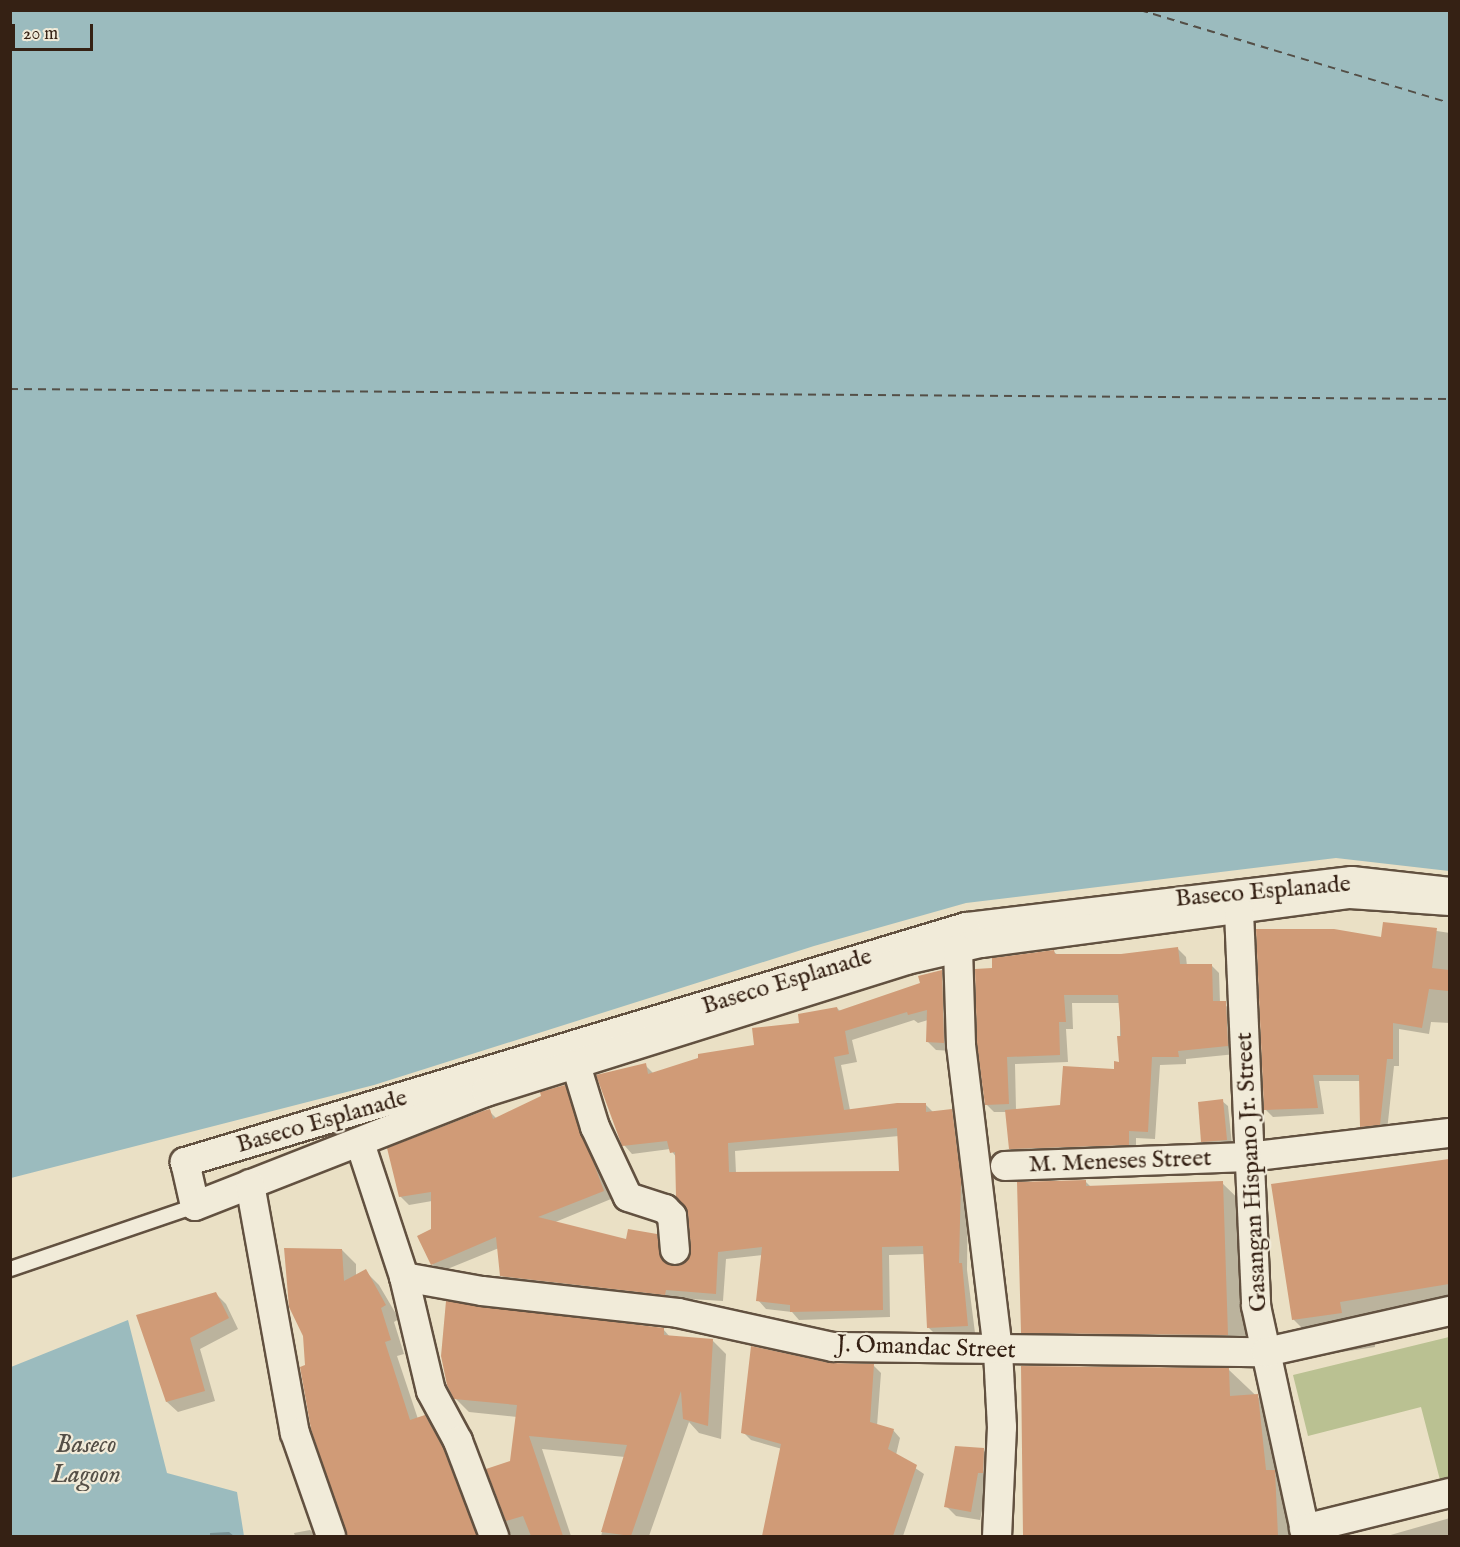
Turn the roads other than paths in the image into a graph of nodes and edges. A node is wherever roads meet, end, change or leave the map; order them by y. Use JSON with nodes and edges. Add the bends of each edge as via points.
{"nodes":[{"id":1,"x":1449,"y":892,"type":"edge"},
{"id":2,"x":1449,"y":902,"type":"edge"},
{"id":3,"x":1239,"y":912,"type":"junction"},
{"id":4,"x":958,"y":948,"type":"junction"},
{"id":5,"x":576,"y":1065,"type":"junction"},
{"id":6,"x":1449,"y":1133,"type":"edge"},
{"id":7,"x":360,"y":1143,"type":"junction"},
{"id":8,"x":1248,"y":1157,"type":"junction"},
{"id":9,"x":1005,"y":1166,"type":"dead end"},
{"id":10,"x":250,"y":1184,"type":"junction"},
{"id":11,"x":195,"y":1206,"type":"junction"},
{"id":12,"x":675,"y":1250,"type":"dead end"},
{"id":13,"x":10,"y":1269,"type":"edge"},
{"id":14,"x":404,"y":1277,"type":"junction"},
{"id":15,"x":1449,"y":1311,"type":"edge"},
{"id":16,"x":998,"y":1351,"type":"junction"},
{"id":17,"x":1266,"y":1352,"type":"junction"},
{"id":18,"x":1449,"y":1493,"type":"edge"},
{"id":19,"x":1305,"y":1533,"type":"edge"},
{"id":20,"x":331,"y":1536,"type":"edge"},
{"id":21,"x":494,"y":1536,"type":"edge"},
{"id":22,"x":997,"y":1536,"type":"edge"}],
"edges":[{"from":1,"to":11,"type":"street","name":"Baseco Esplanade","via":[[1352,882],[966,927],[185,1162]]},
{"from":2,"to":3,"type":"street","via":[[1350,894]]},
{"from":3,"to":4,"type":"street"},
{"from":3,"to":8,"type":"street","name":"Gasangan Hispano Jr. Street"},
{"from":4,"to":5,"type":"street","via":[[878,967]]},
{"from":4,"to":16,"type":"street","via":[[961,1045]]},
{"from":5,"to":7,"type":"street","via":[[486,1092]]},
{"from":5,"to":12,"type":"street","via":[[595,1127],[628,1197],[665,1209],[672,1216]]},
{"from":6,"to":8,"type":"street","name":"M. Meneses Street"},
{"from":7,"to":10,"type":"street"},
{"from":7,"to":14,"type":"street"},
{"from":8,"to":9,"type":"street","name":"M. Meneses Street"},
{"from":8,"to":17,"type":"street","name":"Gasangan Hispano Jr. Street","via":[[1256,1306]]},
{"from":10,"to":11,"type":"street"},
{"from":10,"to":20,"type":"street","via":[[295,1433]]},
{"from":11,"to":13,"type":"lane"},
{"from":14,"to":16,"type":"street","name":"J. Omandac Street","via":[[482,1291],[678,1313],[833,1347]]},
{"from":14,"to":21,"type":"street","via":[[431,1391],[458,1441]]},
{"from":15,"to":17,"type":"street","name":"J. Omandac Street"},
{"from":16,"to":17,"type":"street","name":"J. Omandac Street"},
{"from":16,"to":22,"type":"street","via":[[1002,1427]]},
{"from":17,"to":19,"type":"street","name":"Gasangan Hispano Jr. Street"},
{"from":18,"to":19,"type":"street"}]}
